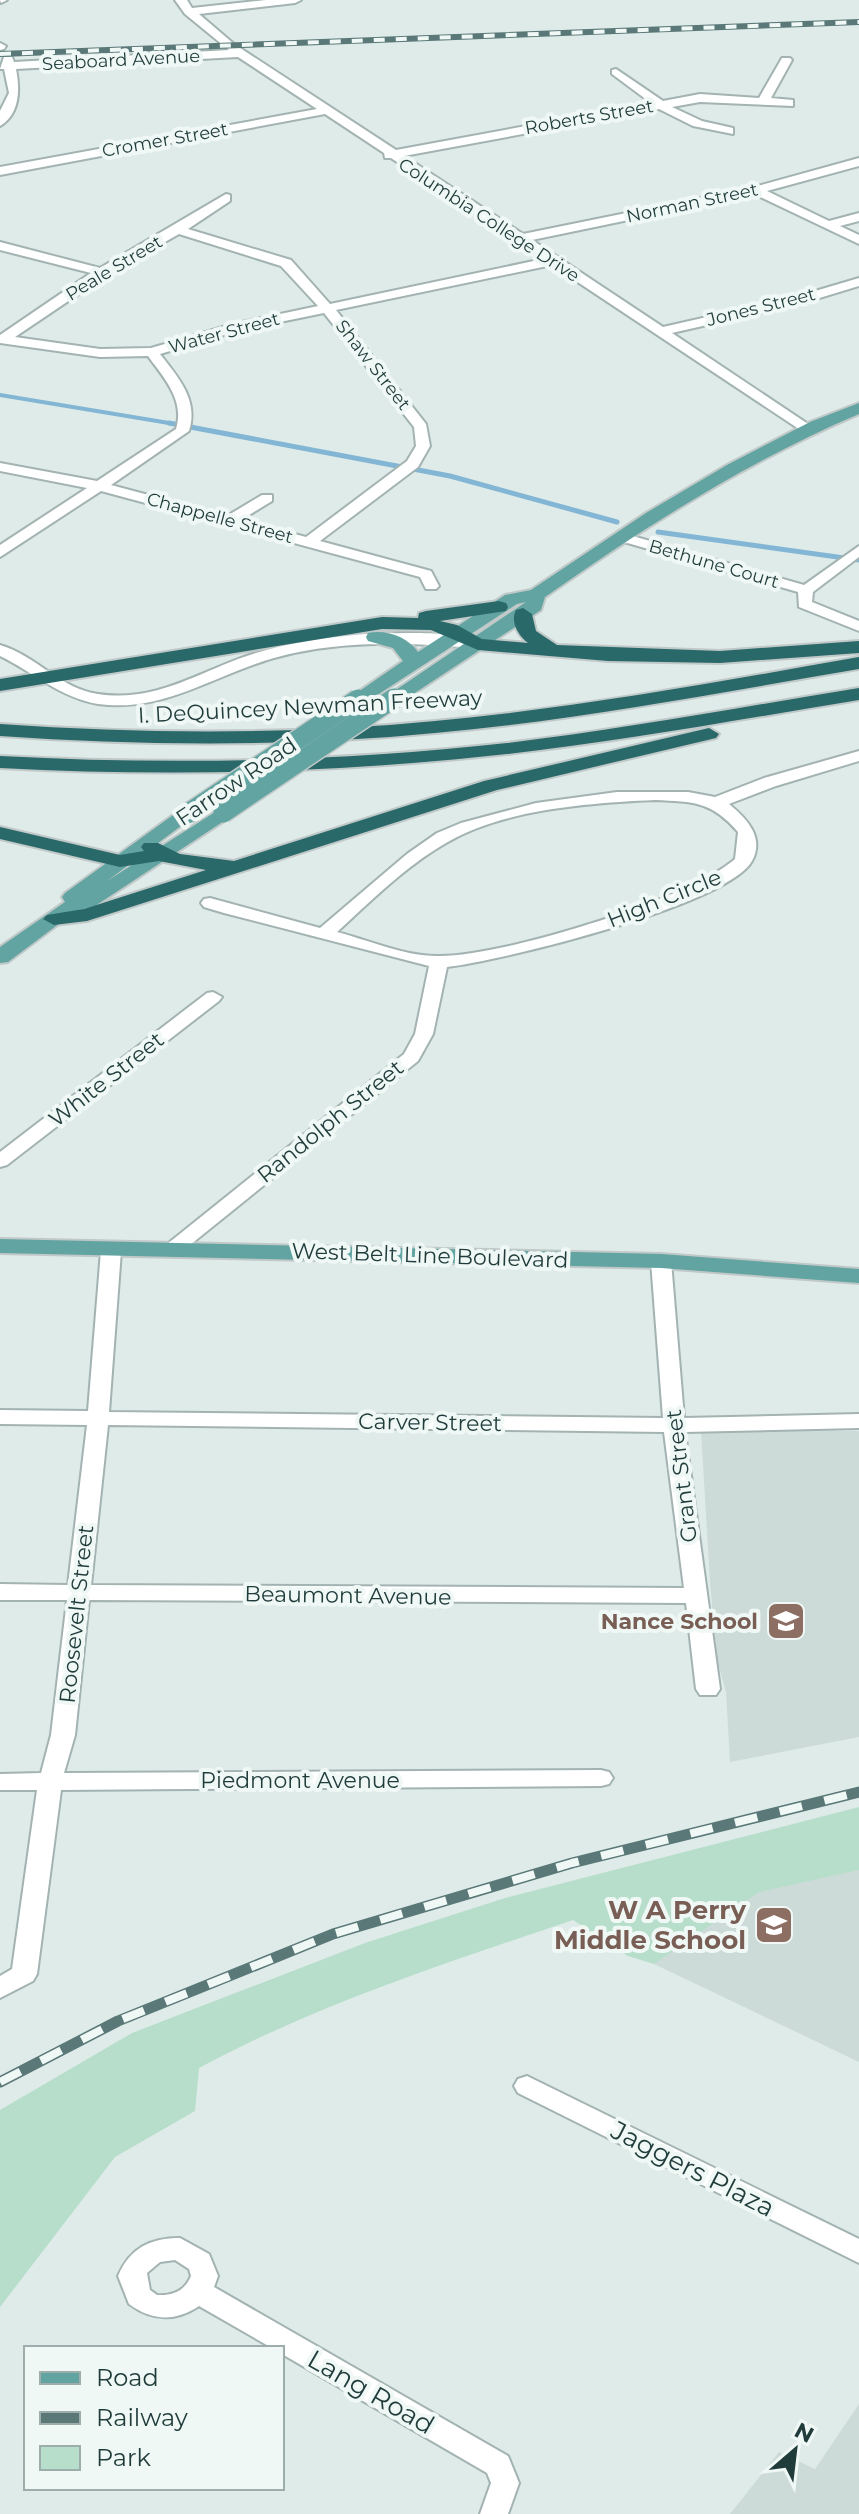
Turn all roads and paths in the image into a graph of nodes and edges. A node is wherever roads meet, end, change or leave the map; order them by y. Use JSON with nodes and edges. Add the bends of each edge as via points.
{"nodes":[{"id":1,"x":181,"y":0,"type":"edge"},
{"id":2,"x":295,"y":0,"type":"edge"},
{"id":3,"x":189,"y":12,"type":"junction"},
{"id":4,"x":243,"y":53,"type":"junction"},
{"id":5,"x":786,"y":60,"type":"dead end"},
{"id":6,"x":6,"y":64,"type":"edge"},
{"id":7,"x":616,"y":72,"type":"dead end"},
{"id":8,"x":764,"y":100,"type":"junction"},
{"id":9,"x":789,"y":103,"type":"dead end"},
{"id":10,"x":659,"y":104,"type":"junction"},
{"id":11,"x":330,"y":110,"type":"junction"},
{"id":12,"x":0,"y":122,"type":"edge"},
{"id":13,"x":729,"y":131,"type":"dead end"},
{"id":14,"x":389,"y":155,"type":"junction"},
{"id":15,"x":859,"y":162,"type":"edge"},
{"id":16,"x":0,"y":171,"type":"edge"},
{"id":17,"x":756,"y":190,"type":"junction"},
{"id":18,"x":226,"y":198,"type":"dead end"},
{"id":19,"x":859,"y":217,"type":"edge"},
{"id":20,"x":828,"y":225,"type":"junction"},
{"id":21,"x":178,"y":230,"type":"junction"},
{"id":22,"x":523,"y":238,"type":"junction"},
{"id":23,"x":859,"y":240,"type":"edge"},
{"id":24,"x":0,"y":246,"type":"edge"},
{"id":25,"x":551,"y":261,"type":"junction"},
{"id":26,"x":102,"y":272,"type":"junction"},
{"id":27,"x":859,"y":282,"type":"edge"},
{"id":28,"x":327,"y":308,"type":"junction"},
{"id":29,"x":662,"y":331,"type":"junction"},
{"id":30,"x":2,"y":339,"type":"edge"},
{"id":31,"x":152,"y":352,"type":"junction"},
{"id":32,"x":859,"y":408,"type":"edge"},
{"id":33,"x":807,"y":428,"type":"junction"},
{"id":34,"x":0,"y":467,"type":"edge"},
{"id":35,"x":99,"y":486,"type":"junction"},
{"id":36,"x":267,"y":498,"type":"dead end"},
{"id":37,"x":230,"y":520,"type":"junction"},
{"id":38,"x":622,"y":537,"type":"junction"},
{"id":39,"x":309,"y":542,"type":"junction"},
{"id":40,"x":0,"y":552,"type":"edge"},
{"id":41,"x":850,"y":556,"type":"edge"},
{"id":42,"x":431,"y":586,"type":"dead end"},
{"id":43,"x":806,"y":590,"type":"junction"},
{"id":44,"x":536,"y":595,"type":"junction"},
{"id":45,"x":499,"y":607,"type":"junction"},
{"id":46,"x":523,"y":614,"type":"junction"},
{"id":47,"x":859,"y":626,"type":"edge"},
{"id":48,"x":378,"y":630,"type":"junction"},
{"id":49,"x":452,"y":637,"type":"junction"},
{"id":50,"x":478,"y":644,"type":"junction"},
{"id":51,"x":859,"y":647,"type":"edge"},
{"id":52,"x":0,"y":650,"type":"edge"},
{"id":53,"x":555,"y":650,"type":"junction"},
{"id":54,"x":413,"y":663,"type":"junction"},
{"id":55,"x":859,"y":663,"type":"edge"},
{"id":56,"x":50,"y":677,"type":"junction"},
{"id":57,"x":0,"y":685,"type":"edge"},
{"id":58,"x":859,"y":694,"type":"edge"},
{"id":59,"x":859,"y":704,"type":"edge"},
{"id":60,"x":0,"y":730,"type":"edge"},
{"id":61,"x":859,"y":756,"type":"edge"},
{"id":62,"x":0,"y":762,"type":"edge"},
{"id":63,"x":716,"y":803,"type":"junction"},
{"id":64,"x":0,"y":833,"type":"edge"},
{"id":65,"x":154,"y":848,"type":"junction"},
{"id":66,"x":120,"y":861,"type":"junction"},
{"id":67,"x":245,"y":863,"type":"junction"},
{"id":68,"x":210,"y":903,"type":"dead end"},
{"id":69,"x":61,"y":913,"type":"junction"},
{"id":70,"x":324,"y":934,"type":"junction"},
{"id":71,"x":3,"y":952,"type":"edge"},
{"id":72,"x":439,"y":963,"type":"junction"},
{"id":73,"x":213,"y":997,"type":"dead end"},
{"id":74,"x":0,"y":1161,"type":"edge"},
{"id":75,"x":0,"y":1246,"type":"edge"},
{"id":76,"x":173,"y":1249,"type":"junction"},
{"id":77,"x":78,"y":1250,"type":"junction"},
{"id":78,"x":111,"y":1251,"type":"junction"},
{"id":79,"x":661,"y":1261,"type":"junction"},
{"id":80,"x":0,"y":1262,"type":"edge"},
{"id":81,"x":859,"y":1276,"type":"edge"},
{"id":82,"x":0,"y":1417,"type":"edge"},
{"id":83,"x":98,"y":1417,"type":"junction"},
{"id":84,"x":859,"y":1421,"type":"edge"},
{"id":85,"x":674,"y":1425,"type":"junction"},
{"id":86,"x":0,"y":1592,"type":"edge"},
{"id":87,"x":79,"y":1592,"type":"junction"},
{"id":88,"x":696,"y":1596,"type":"junction"},
{"id":89,"x":708,"y":1689,"type":"dead end"},
{"id":90,"x":601,"y":1778,"type":"dead end"},
{"id":91,"x":0,"y":1782,"type":"edge"},
{"id":92,"x":50,"y":1782,"type":"junction"},
{"id":93,"x":0,"y":1988,"type":"edge"},
{"id":94,"x":527,"y":2086,"type":"dead end"},
{"id":95,"x":859,"y":2252,"type":"edge"},
{"id":96,"x":199,"y":2292,"type":"dead end"},
{"id":97,"x":494,"y":2514,"type":"edge"}],
"edges":[{"from":1,"to":3,"type":"street","name":"Columbia College Drive"},
{"from":2,"to":3,"type":"street"},
{"from":3,"to":4,"type":"street","name":"Columbia College Drive"},
{"from":4,"to":6,"type":"street","name":"Seaboard Avenue"},
{"from":4,"to":11,"type":"street","name":"Columbia College Drive"},
{"from":5,"to":8,"type":"street"},
{"from":6,"to":12,"type":"street","via":[[15,93]]},
{"from":7,"to":10,"type":"street"},
{"from":8,"to":9,"type":"street","name":"Roberts Street"},
{"from":8,"to":10,"type":"street","name":"Roberts Street","via":[[700,98]]},
{"from":10,"to":13,"type":"street","via":[[706,128]]},
{"from":10,"to":14,"type":"street","name":"Roberts Street"},
{"from":11,"to":14,"type":"street","name":"Columbia College Drive"},
{"from":11,"to":16,"type":"street","name":"Cromer Street"},
{"from":14,"to":22,"type":"street","name":"Columbia College Drive"},
{"from":15,"to":17,"type":"street","name":"Norman Street"},
{"from":17,"to":20,"type":"street"},
{"from":17,"to":22,"type":"street","name":"Norman Street"},
{"from":18,"to":21,"type":"street","name":"Peale Street"},
{"from":19,"to":20,"type":"street"},
{"from":20,"to":23,"type":"street"},
{"from":21,"to":26,"type":"street","name":"Peale Street"},
{"from":21,"to":28,"type":"street","name":"Shaw Street","via":[[286,263]]},
{"from":22,"to":25,"type":"street","name":"Columbia College Drive"},
{"from":24,"to":26,"type":"street"},
{"from":25,"to":28,"type":"street","name":"Water Street"},
{"from":25,"to":29,"type":"street","name":"Columbia College Drive"},
{"from":26,"to":30,"type":"street","name":"Peale Street"},
{"from":27,"to":29,"type":"street","name":"Jones Street"},
{"from":28,"to":31,"type":"street","name":"Water Street"},
{"from":28,"to":39,"type":"street","name":"Shaw Street","via":[[421,427],[423,446],[407,468]]},
{"from":29,"to":33,"type":"street","name":"Columbia College Drive"},
{"from":30,"to":31,"type":"street","via":[[100,353]]},
{"from":31,"to":35,"type":"street","name":"Water Street","via":[[185,402],[185,425]]},
{"from":32,"to":33,"type":"main road","name":"Farrow Road"},
{"from":33,"to":38,"type":"main road","name":"Farrow Road"},
{"from":34,"to":35,"type":"street","name":"Chappelle Street"},
{"from":35,"to":37,"type":"street","name":"Chappelle Street"},
{"from":35,"to":40,"type":"street","name":"Water Street"},
{"from":36,"to":37,"type":"street"},
{"from":37,"to":39,"type":"street","name":"Chappelle Street"},
{"from":38,"to":43,"type":"street","name":"Bethune Court"},
{"from":38,"to":44,"type":"main road","name":"Farrow Road"},
{"from":39,"to":42,"type":"street","name":"Chappelle Street","via":[[426,574]]},
{"from":41,"to":43,"type":"street","name":"Bethune Court"},
{"from":43,"to":47,"type":"street","name":"Bethune Court","via":[[804,604]]},
{"from":44,"to":45,"type":"main road","name":"Farrow Road"},
{"from":44,"to":46,"type":"main road","name":"Farrow Road","via":[[534,606]]},
{"from":45,"to":48,"type":"highway"},
{"from":45,"to":49,"type":"main road","name":"Farrow Road"},
{"from":46,"to":50,"type":"main road","name":"Farrow Road"},
{"from":46,"to":53,"type":"highway","via":[[527,634]]},
{"from":48,"to":49,"type":"highway","via":[[431,624]]},
{"from":48,"to":54,"type":"main road","via":[[402,644]]},
{"from":48,"to":56,"type":"highway"},
{"from":48,"to":56,"type":"street","via":[[265,655],[155,700],[82,696]]},
{"from":49,"to":50,"type":"highway"},
{"from":49,"to":54,"type":"main road","name":"Farrow Road"},
{"from":50,"to":53,"type":"highway"},
{"from":50,"to":65,"type":"main road","name":"Farrow Road","bridge":true,"via":[[223,813]]},
{"from":51,"to":53,"type":"highway","via":[[667,658]]},
{"from":52,"to":56,"type":"street"},
{"from":54,"to":65,"type":"main road","name":"Farrow Road","bridge":true,"via":[[187,814]]},
{"from":55,"to":60,"type":"highway","name":"I. DeQuincey Newman Freeway","via":[[598,707],[377,731],[202,740]]},
{"from":56,"to":57,"type":"highway"},
{"from":58,"to":62,"type":"highway","via":[[577,740],[419,756],[214,766]]},
{"from":59,"to":67,"type":"highway","via":[[544,771]]},
{"from":61,"to":63,"type":"street"},
{"from":63,"to":70,"type":"street","via":[[621,795],[488,821],[444,837]]},
{"from":63,"to":72,"type":"street","name":"High Circle","via":[[746,831],[748,853],[739,865],[702,888],[574,933]]},
{"from":64,"to":66,"type":"highway"},
{"from":65,"to":66,"type":"main road","name":"Farrow Road"},
{"from":65,"to":67,"type":"highway","via":[[210,864]]},
{"from":65,"to":69,"type":"main road","name":"Farrow Road","via":[[88,902]]},
{"from":66,"to":69,"type":"main road","name":"Farrow Road","via":[[72,895]]},
{"from":67,"to":69,"type":"highway","via":[[87,915]]},
{"from":68,"to":70,"type":"street","name":"High Circle"},
{"from":69,"to":71,"type":"main road","name":"Farrow Road"},
{"from":70,"to":72,"type":"street","name":"High Circle"},
{"from":72,"to":76,"type":"street","name":"Randolph Street","via":[[424,1034],[411,1057]]},
{"from":73,"to":74,"type":"street","name":"White Street"},
{"from":75,"to":77,"type":"main road","name":"West Belt Line Boulevard"},
{"from":76,"to":78,"type":"main road","name":"West Belt Line Boulevard"},
{"from":76,"to":79,"type":"main road","name":"West Belt Line Boulevard"},
{"from":77,"to":78,"type":"main road","name":"West Belt Line Boulevard"},
{"from":77,"to":80,"type":"main road"},
{"from":78,"to":83,"type":"street","name":"Roosevelt Street"},
{"from":79,"to":81,"type":"main road","name":"West Belt Line Boulevard"},
{"from":79,"to":85,"type":"street","name":"Grant Street"},
{"from":82,"to":83,"type":"street","name":"Carver Street"},
{"from":83,"to":85,"type":"street","name":"Carver Street"},
{"from":83,"to":87,"type":"street","name":"Roosevelt Street"},
{"from":84,"to":85,"type":"street","name":"Carver Street"},
{"from":85,"to":88,"type":"street","name":"Grant Street"},
{"from":86,"to":87,"type":"street","name":"Beaumont Avenue"},
{"from":87,"to":88,"type":"street","name":"Beaumont Avenue"},
{"from":87,"to":92,"type":"street","name":"Roosevelt Street","via":[[63,1735]]},
{"from":88,"to":89,"type":"street","name":"Grant Street"},
{"from":90,"to":92,"type":"street","name":"Piedmont Avenue"},
{"from":91,"to":92,"type":"street","name":"Piedmont Avenue"},
{"from":92,"to":93,"type":"street","name":"Roosevelt Street","via":[[24,1974]]},
{"from":94,"to":95,"type":"street","name":"Jaggers Plaza"},
{"from":96,"to":97,"type":"street","name":"Lang Road","via":[[498,2465],[505,2483]]}]}
